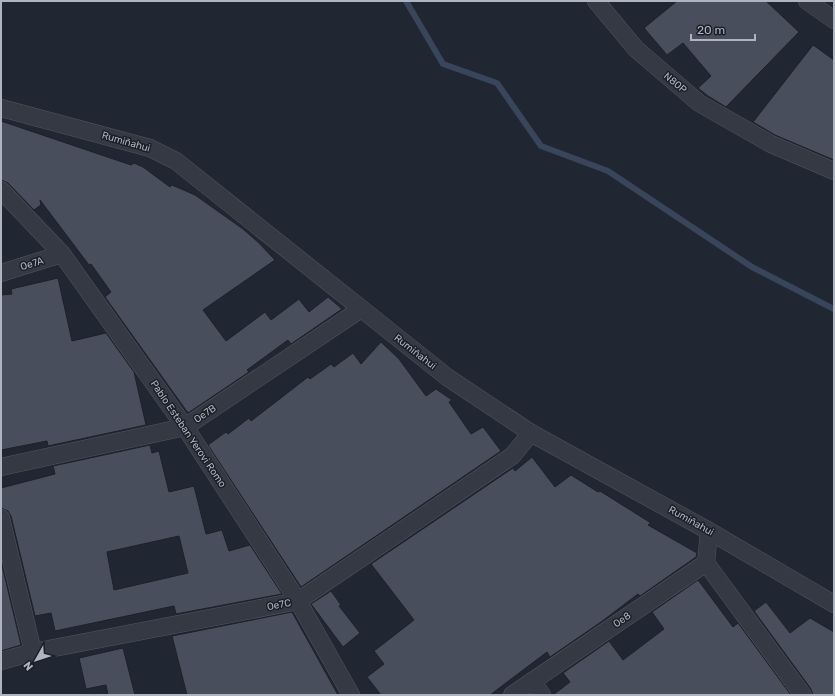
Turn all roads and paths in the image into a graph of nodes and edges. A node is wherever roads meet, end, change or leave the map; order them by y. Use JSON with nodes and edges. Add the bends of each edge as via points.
{"nodes":[{"id":1,"x":596,"y":1,"type":"edge"},
{"id":2,"x":807,"y":1,"type":"edge"},
{"id":3,"x":834,"y":20,"type":"edge"},
{"id":4,"x":1,"y":108,"type":"edge"},
{"id":5,"x":834,"y":171,"type":"edge"},
{"id":6,"x":1,"y":190,"type":"edge"},
{"id":7,"x":62,"y":254,"type":"junction"},
{"id":8,"x":1,"y":273,"type":"edge"},
{"id":9,"x":361,"y":309,"type":"junction"},
{"id":10,"x":185,"y":427,"type":"junction"},
{"id":11,"x":531,"y":433,"type":"junction"},
{"id":12,"x":1,"y":467,"type":"edge"},
{"id":13,"x":1,"y":518,"type":"edge"},
{"id":14,"x":709,"y":531,"type":"junction"},
{"id":15,"x":706,"y":563,"type":"junction"},
{"id":16,"x":298,"y":602,"type":"junction"},
{"id":17,"x":834,"y":604,"type":"edge"},
{"id":18,"x":33,"y":652,"type":"junction"},
{"id":19,"x":1,"y":661,"type":"edge"},
{"id":20,"x":532,"y":681,"type":"junction"},
{"id":21,"x":351,"y":695,"type":"edge"},
{"id":22,"x":512,"y":695,"type":"edge"},
{"id":23,"x":542,"y":695,"type":"edge"},
{"id":24,"x":803,"y":695,"type":"edge"}],
"edges":[{"from":1,"to":5,"type":"street","name":"N80P","via":[[636,49],[699,103],[771,144]]},
{"from":2,"to":3,"type":"street"},
{"from":4,"to":9,"type":"street","name":"Rumiñahui","via":[[150,148],[176,161]]},
{"from":6,"to":7,"type":"street","name":"Pablo Esteban Yerovi Romo"},
{"from":7,"to":8,"type":"street","name":"Oe7A"},
{"from":7,"to":10,"type":"street","name":"Pablo Esteban Yerovi Romo"},
{"from":9,"to":10,"type":"street","name":"Oe7B"},
{"from":9,"to":11,"type":"street","name":"Rumiñahui","via":[[447,377]]},
{"from":10,"to":12,"type":"street","name":"Oe7B"},
{"from":10,"to":16,"type":"street","name":"Pablo Esteban Yerovi Romo"},
{"from":11,"to":14,"type":"street","name":"Rumiñahui"},
{"from":11,"to":16,"type":"street","name":"Oe7C","via":[[512,456]]},
{"from":13,"to":18,"type":"street"},
{"from":14,"to":15,"type":"street"},
{"from":14,"to":17,"type":"street","name":"Rumiñahui"},
{"from":15,"to":20,"type":"street","name":"Oe8"},
{"from":15,"to":24,"type":"street"},
{"from":16,"to":18,"type":"street","name":"Oe7C"},
{"from":16,"to":21,"type":"street","name":"Pablo Esteban Yerovi Romo"},
{"from":18,"to":19,"type":"street","name":"Oe7C"},
{"from":20,"to":22,"type":"street","name":"Oe8"},
{"from":20,"to":23,"type":"street"}]}
